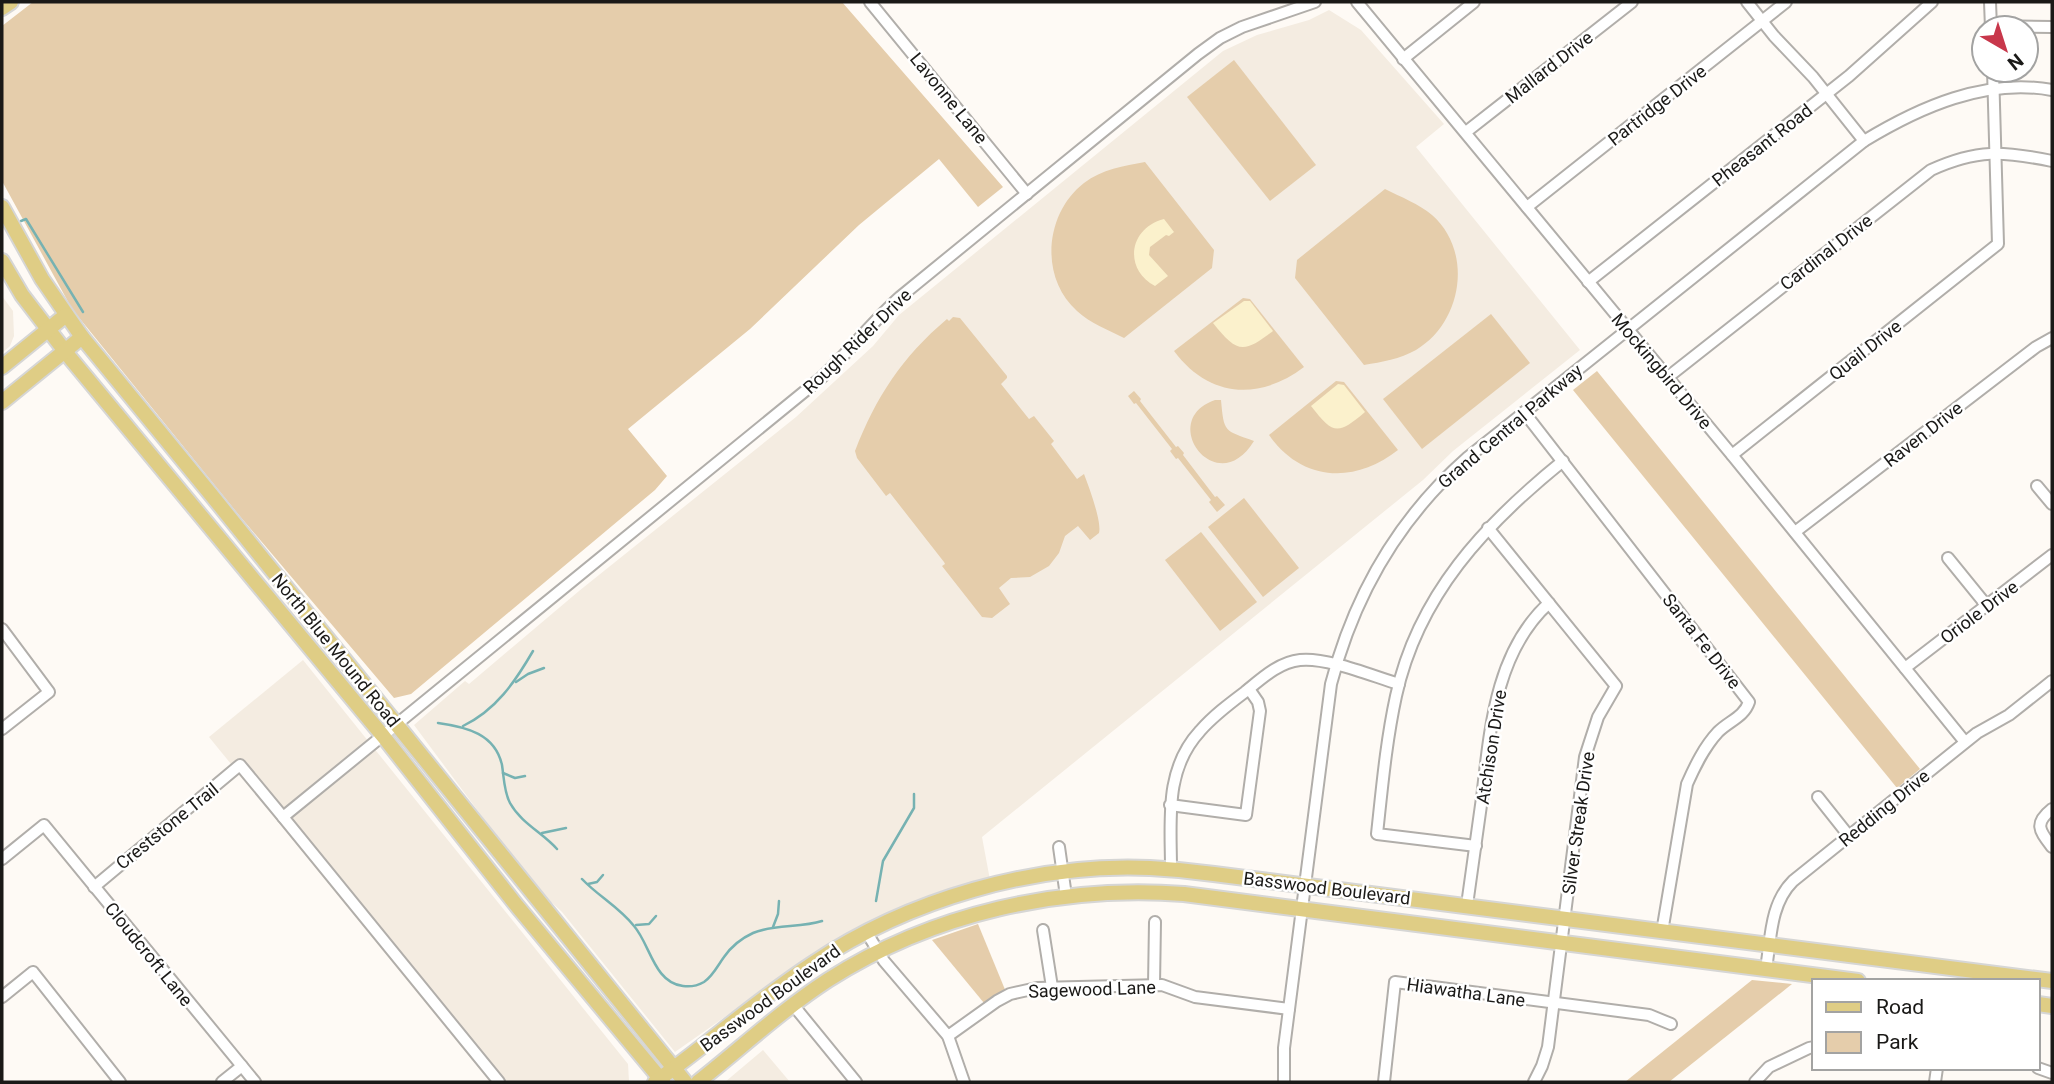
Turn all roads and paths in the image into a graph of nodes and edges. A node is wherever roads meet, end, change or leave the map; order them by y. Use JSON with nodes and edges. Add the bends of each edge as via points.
{"nodes":[{"id":1,"x":11,"y":2,"type":"edge"},
{"id":2,"x":870,"y":2,"type":"edge"},
{"id":3,"x":1315,"y":2,"type":"edge"},
{"id":4,"x":1357,"y":2,"type":"edge"},
{"id":5,"x":1474,"y":2,"type":"edge"},
{"id":6,"x":1632,"y":2,"type":"edge"},
{"id":7,"x":1747,"y":2,"type":"edge"},
{"id":8,"x":1786,"y":2,"type":"edge"},
{"id":9,"x":1932,"y":2,"type":"edge"},
{"id":10,"x":2,"y":8,"type":"edge"},
{"id":11,"x":1763,"y":22,"type":"junction"},
{"id":12,"x":1403,"y":59,"type":"junction"},
{"id":13,"x":1994,"y":84,"type":"edge"},
{"id":14,"x":1994,"y":89,"type":"junction"},
{"id":15,"x":2052,"y":90,"type":"edge"},
{"id":16,"x":1827,"y":94,"type":"junction"},
{"id":17,"x":1466,"y":132,"type":"junction"},
{"id":18,"x":1864,"y":141,"type":"junction"},
{"id":19,"x":1996,"y":153,"type":"junction"},
{"id":20,"x":2052,"y":161,"type":"edge"},
{"id":21,"x":1027,"y":194,"type":"junction"},
{"id":22,"x":2,"y":207,"type":"edge"},
{"id":23,"x":1527,"y":207,"type":"junction"},
{"id":24,"x":2,"y":261,"type":"edge"},
{"id":25,"x":1588,"y":282,"type":"junction"},
{"id":26,"x":66,"y":315,"type":"junction"},
{"id":27,"x":1628,"y":329,"type":"junction"},
{"id":28,"x":48,"y":330,"type":"junction"},
{"id":29,"x":82,"y":337,"type":"junction"},
{"id":30,"x":2052,"y":338,"type":"edge"},
{"id":31,"x":64,"y":351,"type":"junction"},
{"id":32,"x":2,"y":368,"type":"edge"},
{"id":33,"x":1668,"y":377,"type":"junction"},
{"id":34,"x":2,"y":402,"type":"edge"},
{"id":35,"x":1524,"y":412,"type":"junction"},
{"id":36,"x":1732,"y":455,"type":"junction"},
{"id":37,"x":1563,"y":461,"type":"junction"},
{"id":38,"x":2037,"y":486,"type":"dead end"},
{"id":39,"x":2052,"y":504,"type":"edge"},
{"id":40,"x":1488,"y":528,"type":"junction"},
{"id":41,"x":1795,"y":532,"type":"junction"},
{"id":42,"x":2052,"y":555,"type":"edge"},
{"id":43,"x":1948,"y":558,"type":"dead end"},
{"id":44,"x":1549,"y":603,"type":"junction"},
{"id":45,"x":1987,"y":606,"type":"junction"},
{"id":46,"x":2,"y":629,"type":"edge"},
{"id":47,"x":1336,"y":665,"type":"junction"},
{"id":48,"x":1905,"y":668,"type":"junction"},
{"id":49,"x":2052,"y":681,"type":"edge"},
{"id":50,"x":1399,"y":684,"type":"junction"},
{"id":51,"x":1249,"y":689,"type":"junction"},
{"id":52,"x":397,"y":725,"type":"junction"},
{"id":53,"x":2,"y":729,"type":"edge"},
{"id":54,"x":383,"y":736,"type":"junction"},
{"id":55,"x":1965,"y":743,"type":"junction"},
{"id":56,"x":1818,"y":797,"type":"dead end"},
{"id":57,"x":1170,"y":806,"type":"junction"},
{"id":58,"x":2052,"y":809,"type":"edge"},
{"id":59,"x":283,"y":817,"type":"junction"},
{"id":60,"x":456,"y":828,"type":"junction"},
{"id":61,"x":1849,"y":836,"type":"junction"},
{"id":62,"x":1476,"y":846,"type":"junction"},
{"id":63,"x":1059,"y":847,"type":"dead end"},
{"id":64,"x":2052,"y":847,"type":"edge"},
{"id":65,"x":2,"y":859,"type":"edge"},
{"id":66,"x":1171,"y":869,"type":"junction"},
{"id":67,"x":1062,"y":873,"type":"junction"},
{"id":68,"x":1304,"y":886,"type":"junction"},
{"id":69,"x":94,"y":887,"type":"junction"},
{"id":70,"x":1066,"y":896,"type":"junction"},
{"id":71,"x":539,"y":900,"type":"junction"},
{"id":72,"x":1467,"y":905,"type":"junction"},
{"id":73,"x":1301,"y":908,"type":"junction"},
{"id":74,"x":1564,"y":918,"type":"junction"},
{"id":75,"x":1155,"y":922,"type":"dead end"},
{"id":76,"x":1043,"y":929,"type":"dead end"},
{"id":77,"x":1662,"y":932,"type":"junction"},
{"id":78,"x":867,"y":933,"type":"junction"},
{"id":79,"x":1561,"y":943,"type":"junction"},
{"id":80,"x":1770,"y":946,"type":"junction"},
{"id":81,"x":879,"y":952,"type":"junction"},
{"id":82,"x":1766,"y":969,"type":"junction"},
{"id":83,"x":1949,"y":975,"type":"edge"},
{"id":84,"x":1843,"y":979,"type":"edge"},
{"id":85,"x":2018,"y":979,"type":"edge"},
{"id":86,"x":1154,"y":985,"type":"junction"},
{"id":87,"x":1052,"y":987,"type":"junction"},
{"id":88,"x":2,"y":997,"type":"edge"},
{"id":89,"x":1553,"y":1003,"type":"junction"},
{"id":90,"x":794,"y":1006,"type":"junction"},
{"id":91,"x":1289,"y":1009,"type":"junction"},
{"id":92,"x":1671,"y":1024,"type":"dead end"},
{"id":93,"x":948,"y":1036,"type":"junction"},
{"id":94,"x":1812,"y":1047,"type":"edge"},
{"id":95,"x":242,"y":1066,"type":"junction"},
{"id":96,"x":674,"y":1068,"type":"junction"},
{"id":97,"x":659,"y":1081,"type":"edge"},
{"id":98,"x":120,"y":1082,"type":"edge"},
{"id":99,"x":222,"y":1082,"type":"edge"},
{"id":100,"x":255,"y":1082,"type":"edge"},
{"id":101,"x":499,"y":1082,"type":"edge"},
{"id":102,"x":685,"y":1082,"type":"edge"},
{"id":103,"x":698,"y":1082,"type":"edge"},
{"id":104,"x":856,"y":1082,"type":"edge"},
{"id":105,"x":964,"y":1082,"type":"edge"},
{"id":106,"x":1284,"y":1082,"type":"edge"},
{"id":107,"x":1384,"y":1082,"type":"edge"},
{"id":108,"x":1534,"y":1082,"type":"edge"},
{"id":109,"x":1755,"y":1082,"type":"edge"}],
"edges":[{"from":1,"to":10,"type":"main road"},
{"from":2,"to":21,"type":"street","name":"Lavonne Lane"},
{"from":3,"to":21,"type":"street","name":"Rough Rider Drive","via":[[1242,27],[1209,45]]},
{"from":4,"to":12,"type":"street","name":"Mockingbird Drive"},
{"from":5,"to":12,"type":"street"},
{"from":6,"to":17,"type":"street","name":"Mallard Drive"},
{"from":7,"to":11,"type":"street"},
{"from":8,"to":11,"type":"street","name":"Partridge Drive"},
{"from":9,"to":16,"type":"street","name":"Pheasant Road"},
{"from":11,"to":16,"type":"street"},
{"from":11,"to":23,"type":"street","name":"Partridge Drive"},
{"from":12,"to":17,"type":"street","name":"Mockingbird Drive"},
{"from":13,"to":14,"type":"street"},
{"from":14,"to":15,"type":"street","name":"Grand Central Parkway"},
{"from":14,"to":18,"type":"street","name":"Grand Central Parkway","via":[[1940,102]]},
{"from":14,"to":19,"type":"street"},
{"from":16,"to":18,"type":"street"},
{"from":16,"to":25,"type":"street","name":"Pheasant Road"},
{"from":17,"to":23,"type":"street","name":"Mockingbird Drive"},
{"from":18,"to":27,"type":"street","name":"Grand Central Parkway"},
{"from":19,"to":20,"type":"street","name":"Cardinal Drive"},
{"from":19,"to":33,"type":"street","name":"Cardinal Drive","via":[[1962,157],[1931,170]]},
{"from":19,"to":36,"type":"street","name":"Quail Drive","via":[[1998,244]]},
{"from":21,"to":52,"type":"street","name":"Rough Rider Drive","via":[[894,302],[821,378]]},
{"from":22,"to":26,"type":"main road","name":"North Blue Mound Road"},
{"from":23,"to":25,"type":"street","name":"Mockingbird Drive"},
{"from":24,"to":28,"type":"main road","name":"North Blue Mound Road"},
{"from":25,"to":27,"type":"street","name":"Mockingbird Drive"},
{"from":26,"to":28,"type":"main road"},
{"from":26,"to":29,"type":"main road","name":"North Blue Mound Road"},
{"from":27,"to":33,"type":"street","name":"Mockingbird Drive"},
{"from":27,"to":35,"type":"street","name":"Grand Central Parkway"},
{"from":28,"to":31,"type":"main road","name":"North Blue Mound Road"},
{"from":28,"to":32,"type":"main road"},
{"from":29,"to":31,"type":"main road"},
{"from":29,"to":52,"type":"main road","name":"North Blue Mound Road"},
{"from":30,"to":41,"type":"street","name":"Raven Drive"},
{"from":31,"to":34,"type":"main road"},
{"from":31,"to":54,"type":"main road","name":"North Blue Mound Road"},
{"from":33,"to":36,"type":"street","name":"Mockingbird Drive"},
{"from":35,"to":37,"type":"street","name":"Santa Fe Drive"},
{"from":35,"to":47,"type":"street","name":"Grand Central Parkway","via":[[1456,468],[1413,514],[1368,585]]},
{"from":36,"to":41,"type":"street","name":"Mockingbird Drive"},
{"from":37,"to":40,"type":"street"},
{"from":37,"to":77,"type":"street","name":"Santa Fe Drive","via":[[1749,702],[1746,711],[1718,732],[1696,762],[1687,785]]},
{"from":38,"to":39,"type":"street"},
{"from":40,"to":44,"type":"street","name":"Silver Streak Drive"},
{"from":40,"to":50,"type":"street","via":[[1429,609]]},
{"from":41,"to":48,"type":"street","name":"Mockingbird Drive"},
{"from":42,"to":45,"type":"street","name":"Oriole Drive"},
{"from":43,"to":45,"type":"street"},
{"from":44,"to":62,"type":"street","name":"Atchison Drive","via":[[1518,643],[1500,687]]},
{"from":44,"to":74,"type":"street","name":"Silver Streak Drive","via":[[1616,686],[1598,717],[1585,757]]},
{"from":45,"to":48,"type":"street","name":"Oriole Drive"},
{"from":46,"to":53,"type":"street","via":[[49,692]]},
{"from":47,"to":50,"type":"street"},
{"from":47,"to":51,"type":"street","via":[[1307,659],[1289,662]]},
{"from":47,"to":68,"type":"street","name":"Grand Central Parkway"},
{"from":48,"to":55,"type":"street","name":"Mockingbird Drive"},
{"from":49,"to":55,"type":"street","name":"Redding Drive"},
{"from":50,"to":62,"type":"street","via":[[1377,834]]},
{"from":51,"to":57,"type":"street","via":[[1191,741],[1172,784]]},
{"from":51,"to":57,"type":"street","via":[[1260,711],[1246,816]]},
{"from":52,"to":54,"type":"street","name":"Rough Rider Drive"},
{"from":52,"to":71,"type":"main road","name":"North Blue Mound Road"},
{"from":54,"to":59,"type":"street","name":"Rough Rider Drive"},
{"from":54,"to":60,"type":"main road","name":"North Blue Mound Road"},
{"from":55,"to":61,"type":"street","name":"Redding Drive"},
{"from":56,"to":61,"type":"street"},
{"from":57,"to":66,"type":"street"},
{"from":58,"to":64,"type":"street","via":[[2040,826]]},
{"from":59,"to":69,"type":"street","name":"Creststone Trail","via":[[240,765]]},
{"from":59,"to":101,"type":"street"},
{"from":60,"to":71,"type":"main road","via":[[469,834],[524,898]]},
{"from":60,"to":97,"type":"main road","name":"North Blue Mound Road"},
{"from":61,"to":80,"type":"street","name":"Redding Drive","via":[[1783,891]]},
{"from":62,"to":72,"type":"street","name":"Atchison Drive"},
{"from":63,"to":67,"type":"street"},
{"from":65,"to":69,"type":"street","name":"Cloudcroft Lane","via":[[44,825]]},
{"from":66,"to":67,"type":"main road","name":"Basswood Boulevard"},
{"from":66,"to":68,"type":"main road","name":"Basswood Boulevard"},
{"from":67,"to":70,"type":"street"},
{"from":67,"to":78,"type":"main road","name":"Basswood Boulevard","via":[[963,894]]},
{"from":68,"to":72,"type":"main road","name":"Basswood Boulevard"},
{"from":68,"to":73,"type":"street","name":"Grand Central Parkway"},
{"from":69,"to":95,"type":"street","name":"Cloudcroft Lane"},
{"from":70,"to":73,"type":"main road","name":"Basswood Boulevard","via":[[1158,892]]},
{"from":70,"to":81,"type":"main road","name":"Basswood Boulevard","via":[[977,914]]},
{"from":71,"to":96,"type":"main road","name":"North Blue Mound Road"},
{"from":72,"to":74,"type":"main road","name":"Basswood Boulevard"},
{"from":73,"to":79,"type":"main road","name":"Basswood Boulevard"},
{"from":73,"to":91,"type":"street","name":"Grand Central Parkway"},
{"from":74,"to":77,"type":"main road","name":"Basswood Boulevard"},
{"from":74,"to":79,"type":"street","name":"Silver Streak Drive"},
{"from":75,"to":86,"type":"street"},
{"from":76,"to":87,"type":"street"},
{"from":77,"to":80,"type":"main road","name":"Basswood Boulevard"},
{"from":78,"to":81,"type":"street"},
{"from":78,"to":96,"type":"main road","name":"Basswood Boulevard","via":[[776,989]]},
{"from":79,"to":82,"type":"main road","name":"Basswood Boulevard"},
{"from":79,"to":89,"type":"street","name":"Silver Streak Drive"},
{"from":80,"to":82,"type":"street","name":"Redding Drive"},
{"from":80,"to":83,"type":"main road","name":"Basswood Boulevard"},
{"from":81,"to":90,"type":"main road","name":"Basswood Boulevard"},
{"from":81,"to":93,"type":"street"},
{"from":82,"to":84,"type":"main road","name":"Basswood Boulevard"},
{"from":83,"to":85,"type":"main road","name":"Basswood Boulevard"},
{"from":86,"to":87,"type":"street","name":"Sagewood Lane"},
{"from":86,"to":91,"type":"street","name":"Sagewood Lane","via":[[1195,997]]},
{"from":87,"to":93,"type":"street","name":"Sagewood Lane","via":[[1010,995]]},
{"from":88,"to":98,"type":"street","via":[[33,972]]},
{"from":89,"to":92,"type":"street","via":[[1649,1015]]},
{"from":89,"to":107,"type":"street","name":"Hiawatha Lane","via":[[1395,982]]},
{"from":89,"to":108,"type":"street","name":"Silver Streak Drive","via":[[1548,1047]]},
{"from":90,"to":103,"type":"main road","name":"Basswood Boulevard"},
{"from":90,"to":104,"type":"street"},
{"from":91,"to":106,"type":"street","name":"Grand Central Parkway"},
{"from":93,"to":105,"type":"street"},
{"from":94,"to":109,"type":"street","via":[[1769,1067]]},
{"from":95,"to":99,"type":"street"},
{"from":95,"to":100,"type":"street","name":"Cloudcroft Lane"},
{"from":96,"to":97,"type":"main road","name":"Basswood Boulevard"},
{"from":96,"to":102,"type":"main road","name":"North Blue Mound Road"}]}
